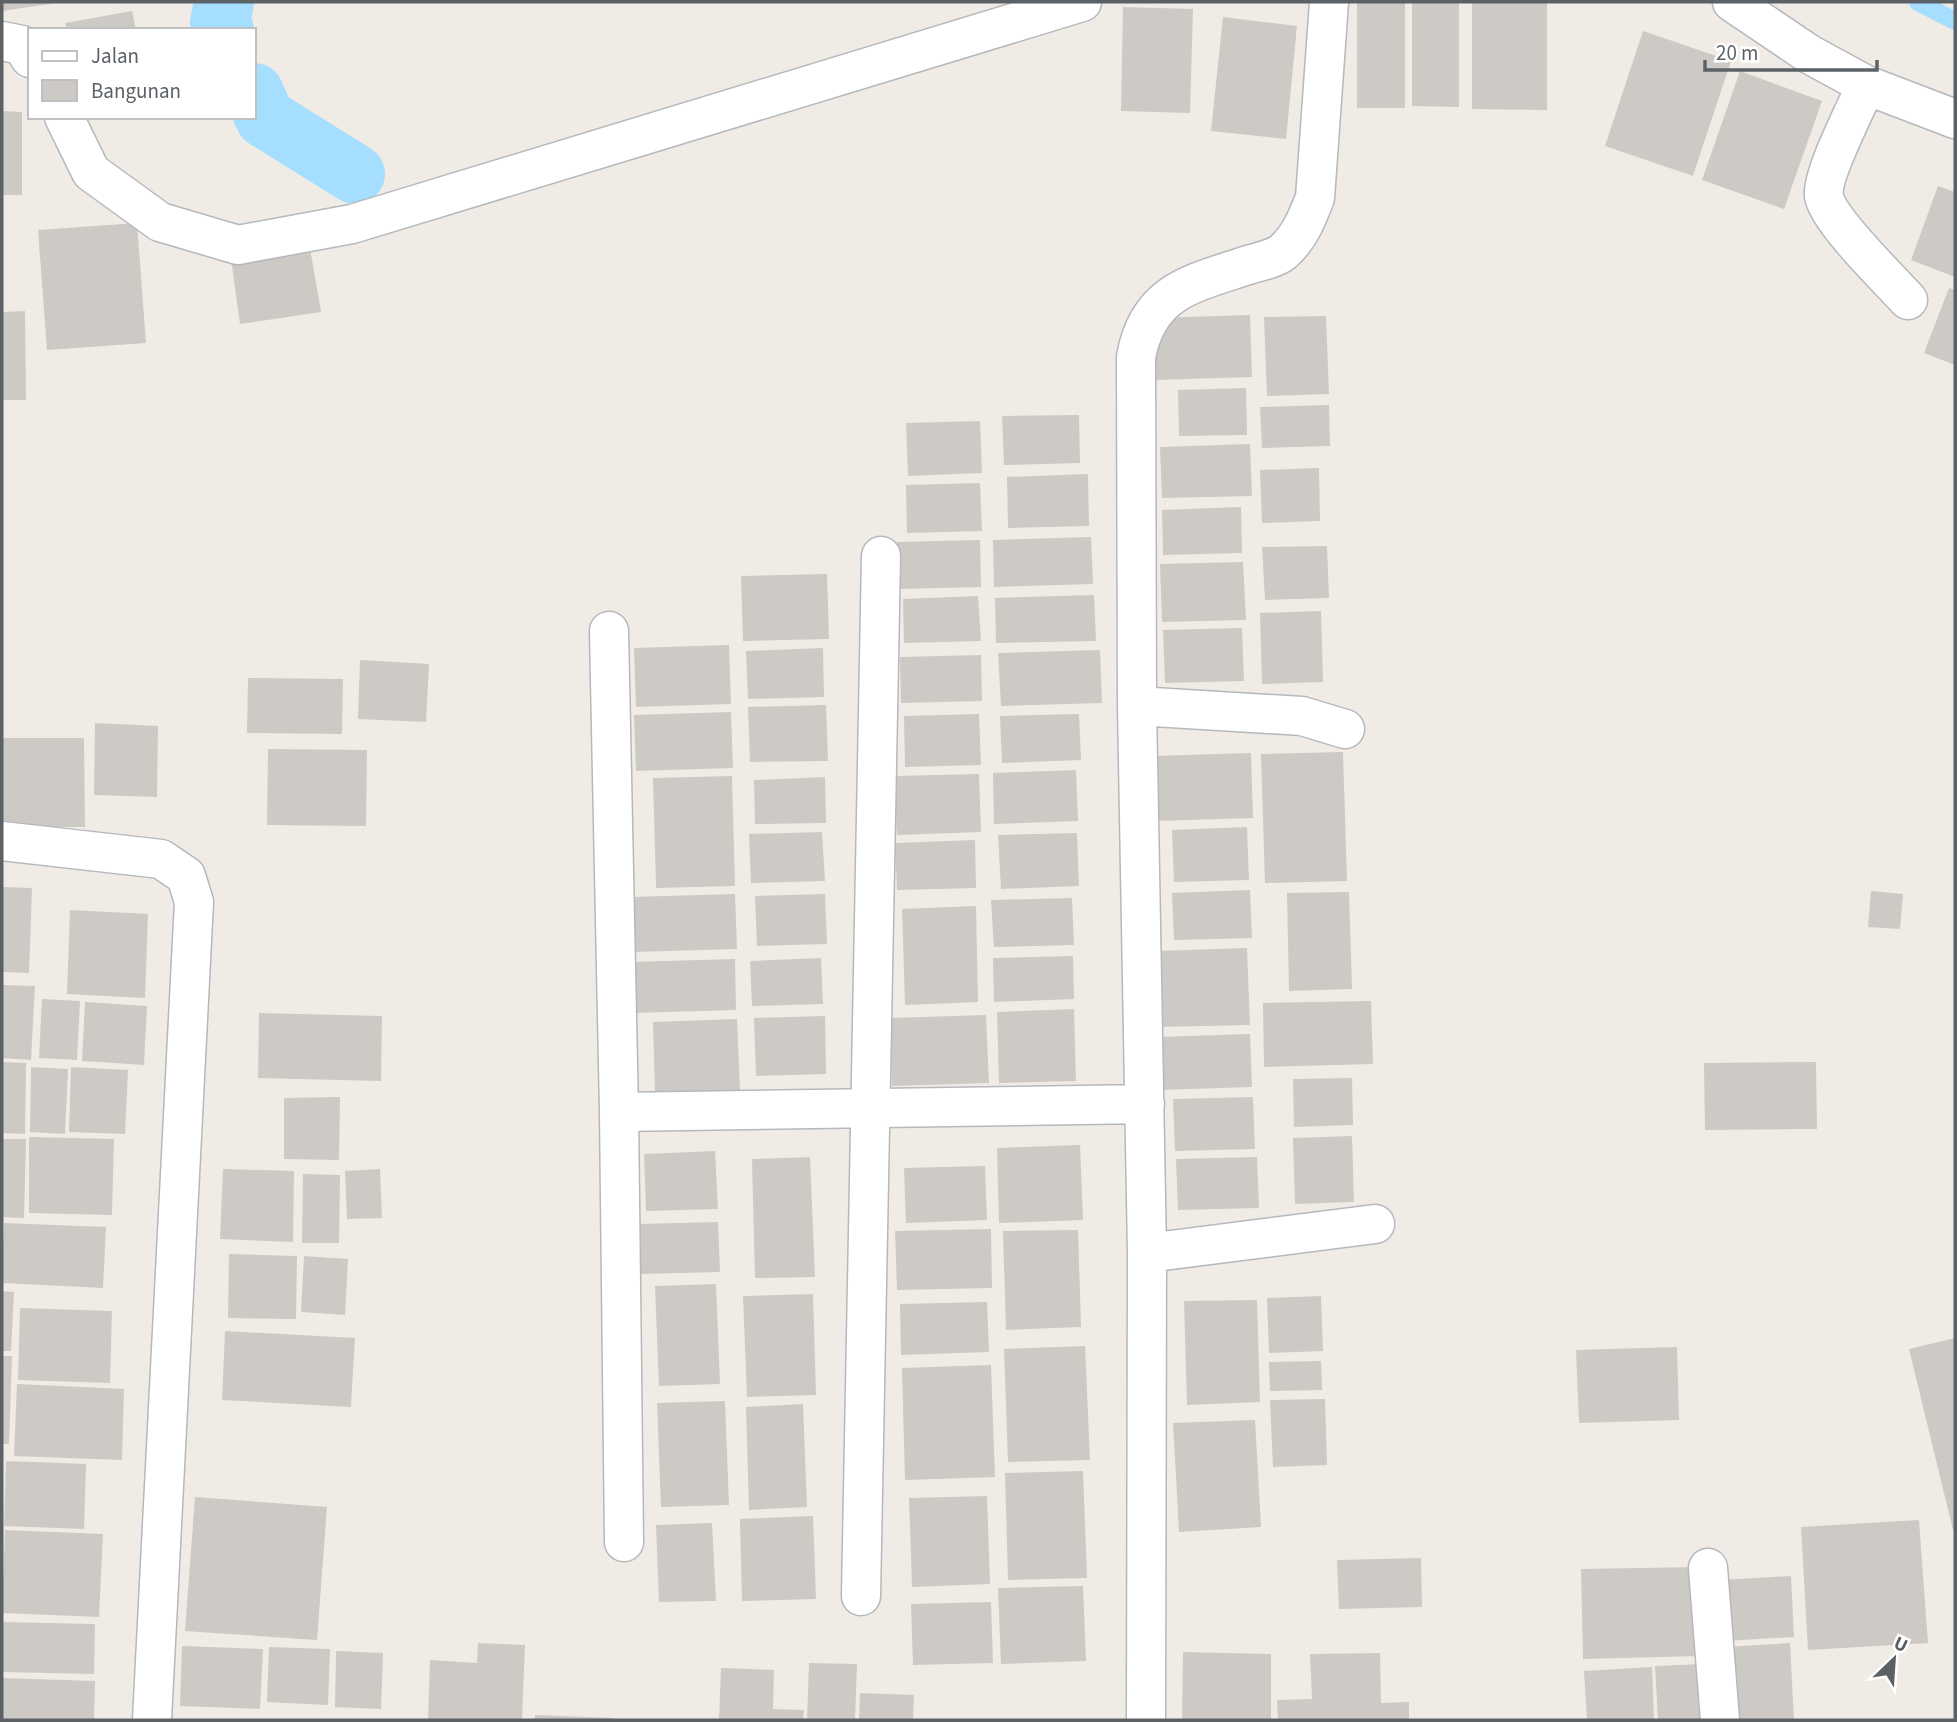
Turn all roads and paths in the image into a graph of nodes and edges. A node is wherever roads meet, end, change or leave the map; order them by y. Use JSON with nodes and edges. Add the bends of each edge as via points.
{"nodes":[{"id":1,"x":1083,"y":2,"type":"edge"},
{"id":2,"x":1329,"y":2,"type":"edge"},
{"id":3,"x":1732,"y":2,"type":"edge"},
{"id":4,"x":2,"y":41,"type":"edge"},
{"id":5,"x":28,"y":55,"type":"edge"},
{"id":6,"x":1866,"y":85,"type":"junction"},
{"id":7,"x":65,"y":119,"type":"edge"},
{"id":8,"x":1955,"y":119,"type":"edge"},
{"id":9,"x":1908,"y":300,"type":"dead end"},
{"id":10,"x":881,"y":556,"type":"dead end"},
{"id":11,"x":609,"y":631,"type":"dead end"},
{"id":12,"x":1138,"y":706,"type":"junction"},
{"id":13,"x":1345,"y":729,"type":"dead end"},
{"id":14,"x":2,"y":842,"type":"edge"},
{"id":15,"x":1145,"y":1104,"type":"junction"},
{"id":16,"x":870,"y":1109,"type":"junction"},
{"id":17,"x":619,"y":1112,"type":"junction"},
{"id":18,"x":1375,"y":1224,"type":"dead end"},
{"id":19,"x":1147,"y":1254,"type":"junction"},
{"id":20,"x":624,"y":1542,"type":"dead end"},
{"id":21,"x":1708,"y":1568,"type":"dead end"},
{"id":22,"x":861,"y":1596,"type":"dead end"},
{"id":23,"x":152,"y":1720,"type":"edge"},
{"id":24,"x":1146,"y":1720,"type":"edge"},
{"id":25,"x":1720,"y":1720,"type":"edge"}],
"edges":[{"from":1,"to":7,"type":"street","via":[[352,224],[238,245],[160,222],[91,172]]},
{"from":2,"to":12,"type":"street","via":[[1315,198],[1304,228],[1281,254],[1189,284],[1163,302],[1141,331],[1136,357]]},
{"from":3,"to":6,"type":"street","via":[[1809,54]]},
{"from":4,"to":5,"type":"street","via":[[22,45]]},
{"from":6,"to":8,"type":"street"},
{"from":6,"to":9,"type":"street","via":[[1829,170],[1824,195],[1833,216]]},
{"from":10,"to":16,"type":"street"},
{"from":11,"to":17,"type":"street"},
{"from":12,"to":13,"type":"street","via":[[1302,716]]},
{"from":12,"to":15,"type":"street"},
{"from":14,"to":23,"type":"street","via":[[161,859],[186,876],[194,902]]},
{"from":15,"to":16,"type":"street"},
{"from":15,"to":19,"type":"street"},
{"from":16,"to":17,"type":"street"},
{"from":16,"to":22,"type":"street"},
{"from":17,"to":20,"type":"street"},
{"from":18,"to":19,"type":"street"},
{"from":19,"to":24,"type":"street"},
{"from":21,"to":25,"type":"street"}]}
